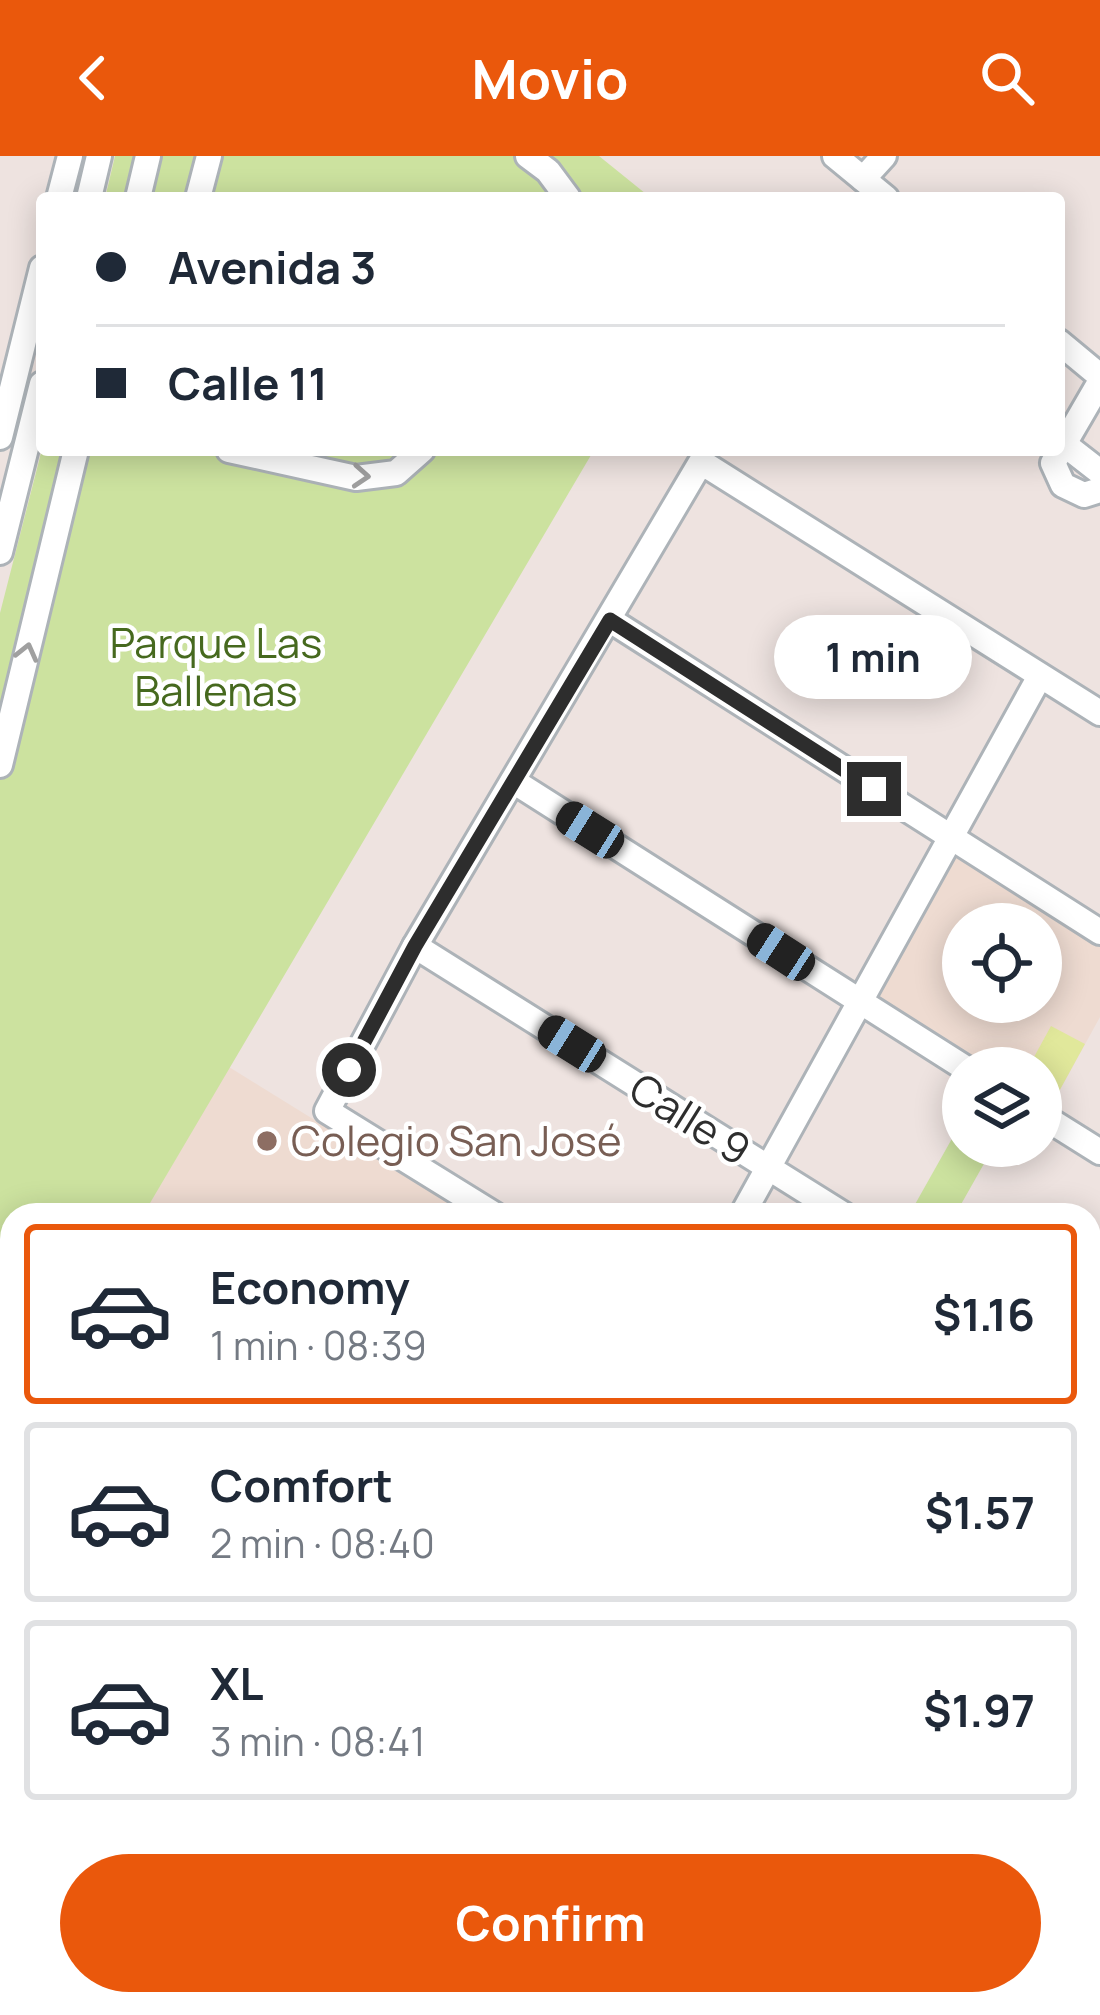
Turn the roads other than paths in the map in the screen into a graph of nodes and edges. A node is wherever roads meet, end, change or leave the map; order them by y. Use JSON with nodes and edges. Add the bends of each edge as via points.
{"nodes":[{"id":1,"x":70,"y":156,"type":"edge"},
{"id":2,"x":99,"y":156,"type":"edge"},
{"id":3,"x":148,"y":156,"type":"edge"},
{"id":4,"x":209,"y":156,"type":"edge"},
{"id":5,"x":528,"y":156,"type":"edge"},
{"id":6,"x":835,"y":156,"type":"edge"},
{"id":7,"x":884,"y":156,"type":"edge"},
{"id":8,"x":863,"y":179,"type":"junction"},
{"id":9,"x":61,"y":192,"type":"edge"},
{"id":10,"x":90,"y":192,"type":"edge"},
{"id":11,"x":139,"y":192,"type":"edge"},
{"id":12,"x":200,"y":192,"type":"edge"},
{"id":13,"x":564,"y":192,"type":"edge"},
{"id":14,"x":879,"y":192,"type":"edge"},
{"id":15,"x":36,"y":292,"type":"edge"},
{"id":16,"x":1065,"y":347,"type":"edge"},
{"id":17,"x":1100,"y":379,"type":"edge"},
{"id":18,"x":36,"y":408,"type":"edge"},
{"id":19,"x":1093,"y":415,"type":"edge"},
{"id":20,"x":0,"y":437,"type":"edge"},
{"id":21,"x":1065,"y":443,"type":"edge"},
{"id":22,"x":1065,"y":445,"type":"edge"},
{"id":23,"x":75,"y":456,"type":"edge"},
{"id":24,"x":256,"y":456,"type":"edge"},
{"id":25,"x":415,"y":456,"type":"edge"},
{"id":26,"x":1058,"y":456,"type":"edge"},
{"id":27,"x":1100,"y":472,"type":"edge"},
{"id":28,"x":1100,"y":490,"type":"edge"},
{"id":29,"x":0,"y":552,"type":"edge"},
{"id":30,"x":610,"y":620,"type":"junction"},
{"id":31,"x":1040,"y":676,"type":"junction"},
{"id":32,"x":1100,"y":713,"type":"edge"},
{"id":33,"x":0,"y":765,"type":"edge"},
{"id":34,"x":513,"y":781,"type":"junction"},
{"id":35,"x":949,"y":838,"type":"junction"},
{"id":36,"x":1100,"y":932,"type":"edge"},
{"id":37,"x":415,"y":946,"type":"junction"},
{"id":38,"x":858,"y":1001,"type":"junction"},
{"id":39,"x":942,"y":1054,"type":"edge"},
{"id":40,"x":1062,"y":1128,"type":"edge"},
{"id":41,"x":1100,"y":1152,"type":"edge"},
{"id":42,"x":767,"y":1167,"type":"junction"},
{"id":43,"x":476,"y":1203,"type":"edge"},
{"id":44,"x":748,"y":1203,"type":"edge"},
{"id":45,"x":825,"y":1203,"type":"edge"}],
"edges":[{"from":1,"to":9,"type":"street"},
{"from":2,"to":10,"type":"street"},
{"from":3,"to":11,"type":"street"},
{"from":4,"to":12,"type":"street"},
{"from":5,"to":13,"type":"street"},
{"from":6,"to":8,"type":"street"},
{"from":7,"to":8,"type":"street"},
{"from":8,"to":14,"type":"street"},
{"from":15,"to":20,"type":"street"},
{"from":16,"to":17,"type":"street"},
{"from":17,"to":19,"type":"street"},
{"from":18,"to":29,"type":"street"},
{"from":19,"to":21,"type":"street"},
{"from":22,"to":27,"type":"street"},
{"from":33,"to":23,"type":"street","one_way":true},
{"from":24,"to":25,"type":"street","one_way":true,"via":[[356,478],[396,473]]},
{"from":26,"to":28,"type":"street","via":[[1063,485],[1084,495]]},
{"from":30,"to":31,"type":"street","via":[[701,462]]},
{"from":30,"to":34,"type":"street"},
{"from":30,"to":35,"type":"street"},
{"from":31,"to":32,"type":"street"},
{"from":31,"to":35,"type":"street"},
{"from":34,"to":37,"type":"street"},
{"from":34,"to":38,"type":"street"},
{"from":35,"to":36,"type":"street"},
{"from":35,"to":38,"type":"street"},
{"from":37,"to":42,"type":"street","name":"Calle 9"},
{"from":37,"to":43,"type":"street","via":[[327,1111]]},
{"from":38,"to":39,"type":"street"},
{"from":38,"to":42,"type":"street"},
{"from":40,"to":41,"type":"street"},
{"from":42,"to":44,"type":"street"},
{"from":42,"to":45,"type":"street","name":"Calle 9"}]}
